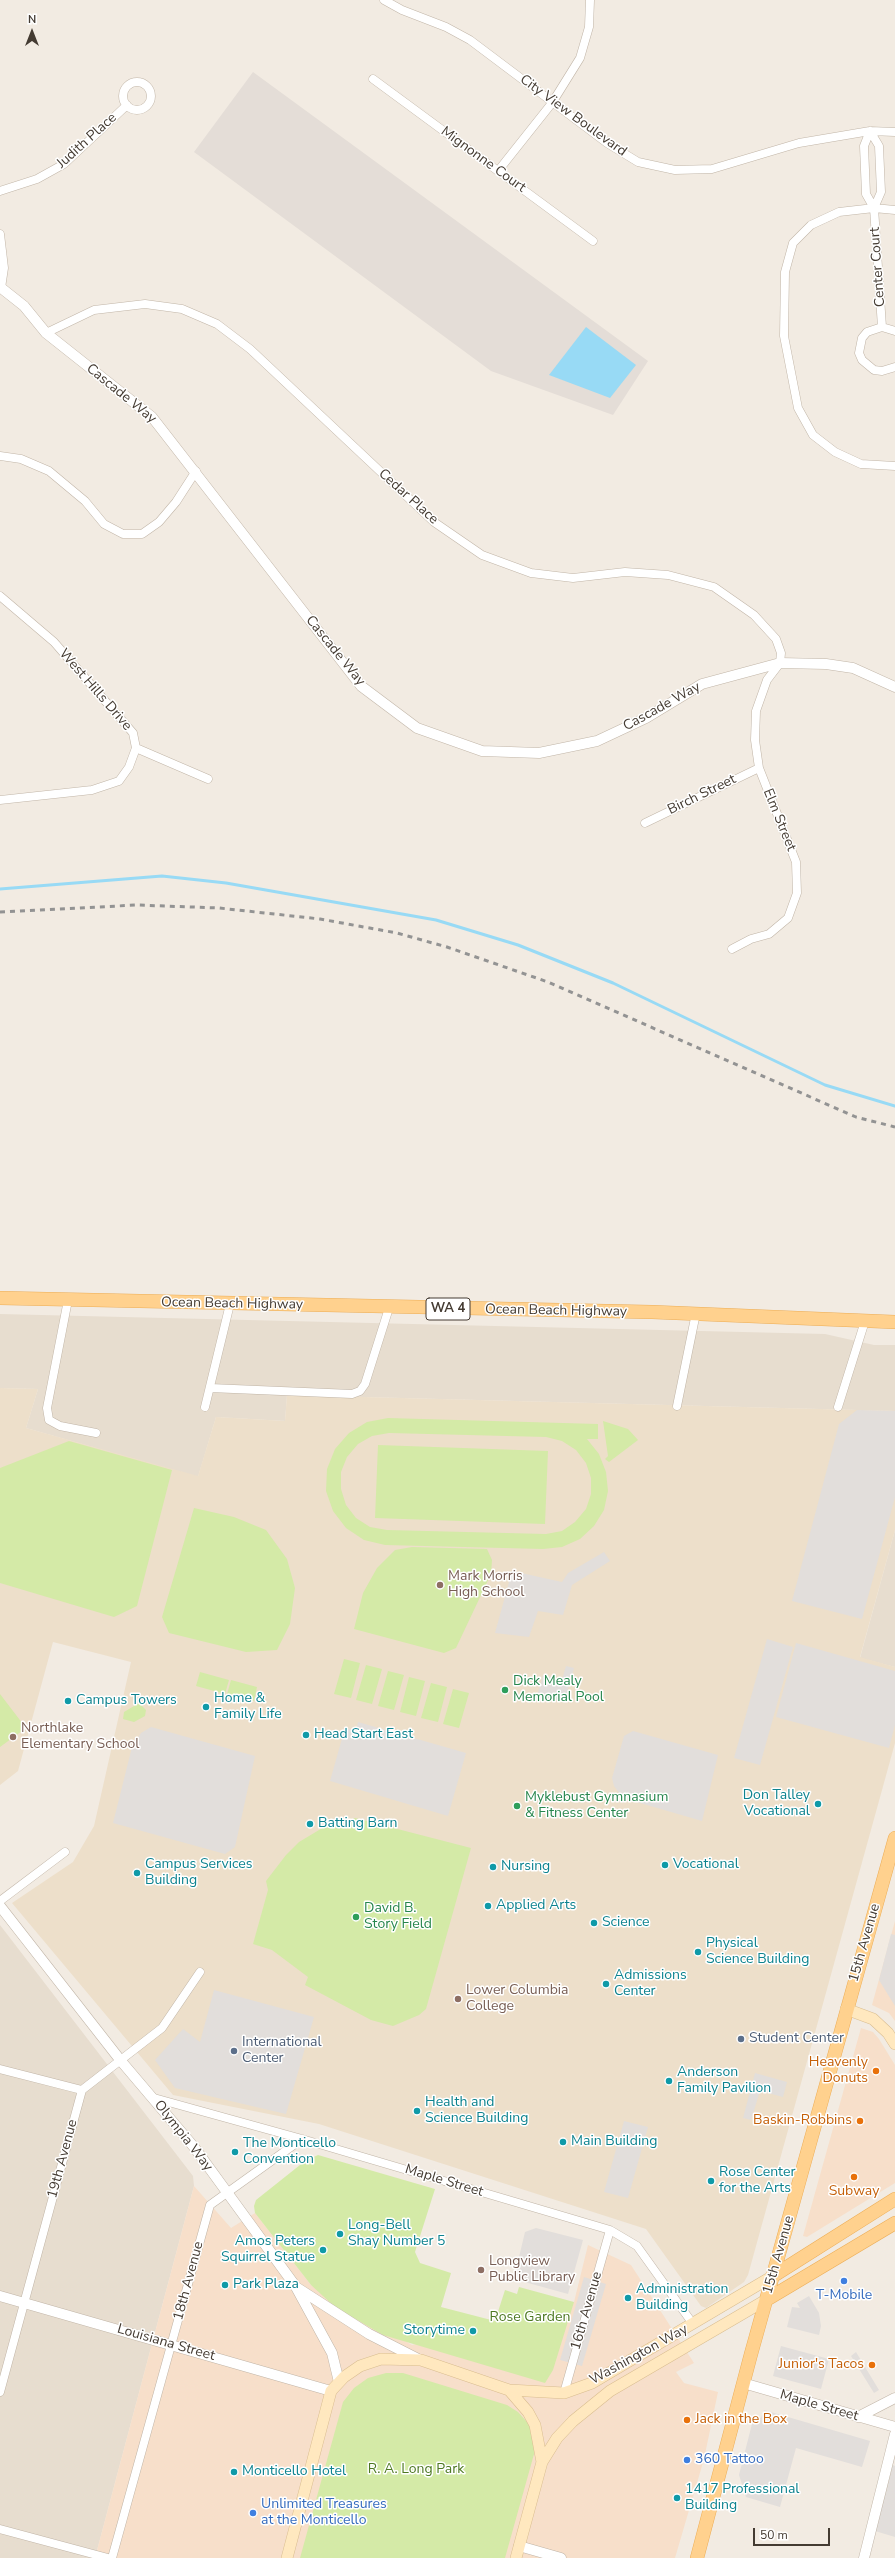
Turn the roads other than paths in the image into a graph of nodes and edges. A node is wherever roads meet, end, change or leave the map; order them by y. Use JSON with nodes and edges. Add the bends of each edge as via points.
{"nodes":[{"id":1,"x":384,"y":0,"type":"edge"},
{"id":2,"x":590,"y":0,"type":"edge"},
{"id":3,"x":373,"y":79,"type":"dead end"},
{"id":4,"x":552,"y":102,"type":"junction"},
{"id":5,"x":126,"y":105,"type":"dead end"},
{"id":6,"x":870,"y":131,"type":"junction"},
{"id":7,"x":895,"y":132,"type":"edge"},
{"id":8,"x":498,"y":171,"type":"junction"},
{"id":9,"x":0,"y":191,"type":"edge"},
{"id":10,"x":874,"y":208,"type":"junction"},
{"id":11,"x":895,"y":210,"type":"edge"},
{"id":12,"x":0,"y":234,"type":"edge"},
{"id":13,"x":593,"y":241,"type":"dead end"},
{"id":14,"x":1,"y":288,"type":"edge"},
{"id":15,"x":882,"y":327,"type":"junction"},
{"id":16,"x":895,"y":331,"type":"edge"},
{"id":17,"x":46,"y":333,"type":"junction"},
{"id":18,"x":895,"y":367,"type":"edge"},
{"id":19,"x":0,"y":456,"type":"edge"},
{"id":20,"x":895,"y":466,"type":"edge"},
{"id":21,"x":196,"y":471,"type":"junction"},
{"id":22,"x":0,"y":596,"type":"edge"},
{"id":23,"x":780,"y":663,"type":"junction"},
{"id":24,"x":895,"y":687,"type":"edge"},
{"id":25,"x":136,"y":748,"type":"junction"},
{"id":26,"x":759,"y":768,"type":"junction"},
{"id":27,"x":208,"y":779,"type":"dead end"},
{"id":28,"x":0,"y":800,"type":"edge"},
{"id":29,"x":645,"y":823,"type":"dead end"},
{"id":30,"x":732,"y":949,"type":"dead end"},
{"id":31,"x":0,"y":1298,"type":"edge"},
{"id":32,"x":68,"y":1300,"type":"junction"},
{"id":33,"x":230,"y":1304,"type":"junction"},
{"id":34,"x":389,"y":1308,"type":"junction"},
{"id":35,"x":696,"y":1313,"type":"junction"},
{"id":36,"x":865,"y":1321,"type":"junction"},
{"id":37,"x":895,"y":1322,"type":"edge"},
{"id":38,"x":210,"y":1388,"type":"junction"},
{"id":39,"x":677,"y":1406,"type":"dead end"},
{"id":40,"x":205,"y":1407,"type":"dead end"},
{"id":41,"x":838,"y":1407,"type":"dead end"},
{"id":42,"x":96,"y":1433,"type":"dead end"},
{"id":43,"x":895,"y":1838,"type":"edge"},
{"id":44,"x":65,"y":1852,"type":"dead end"},
{"id":45,"x":0,"y":1901,"type":"edge"},
{"id":46,"x":0,"y":1906,"type":"edge"},
{"id":47,"x":200,"y":1972,"type":"dead end"},
{"id":48,"x":846,"y":2009,"type":"junction"},
{"id":49,"x":895,"y":2044,"type":"edge"},
{"id":50,"x":121,"y":2061,"type":"junction"},
{"id":51,"x":0,"y":2069,"type":"edge"},
{"id":52,"x":82,"y":2090,"type":"junction"},
{"id":53,"x":154,"y":2098,"type":"junction"},
{"id":54,"x":302,"y":2139,"type":"junction"},
{"id":55,"x":227,"y":2193,"type":"junction"},
{"id":56,"x":895,"y":2199,"type":"edge"},
{"id":57,"x":895,"y":2223,"type":"edge"},
{"id":58,"x":610,"y":2230,"type":"junction"},
{"id":59,"x":773,"y":2276,"type":"junction"},
{"id":60,"x":296,"y":2287,"type":"junction"},
{"id":61,"x":0,"y":2296,"type":"edge"},
{"id":62,"x":766,"y":2300,"type":"junction"},
{"id":63,"x":24,"y":2303,"type":"junction"},
{"id":64,"x":693,"y":2324,"type":"junction"},
{"id":65,"x":172,"y":2344,"type":"junction"},
{"id":66,"x":421,"y":2360,"type":"junction"},
{"id":67,"x":339,"y":2382,"type":"junction"},
{"id":68,"x":743,"y":2383,"type":"junction"},
{"id":69,"x":509,"y":2390,"type":"junction"},
{"id":70,"x":331,"y":2391,"type":"junction"},
{"id":71,"x":0,"y":2392,"type":"edge"},
{"id":72,"x":564,"y":2392,"type":"junction"},
{"id":73,"x":895,"y":2398,"type":"edge"},
{"id":74,"x":858,"y":2417,"type":"junction"},
{"id":75,"x":895,"y":2427,"type":"edge"},
{"id":76,"x":895,"y":2434,"type":"edge"},
{"id":77,"x":542,"y":2462,"type":"junction"},
{"id":78,"x":0,"y":2528,"type":"edge"},
{"id":79,"x":519,"y":2546,"type":"junction"},
{"id":80,"x":108,"y":2558,"type":"edge"},
{"id":81,"x":112,"y":2558,"type":"edge"},
{"id":82,"x":287,"y":2558,"type":"edge"},
{"id":83,"x":516,"y":2558,"type":"edge"},
{"id":84,"x":561,"y":2558,"type":"edge"},
{"id":85,"x":697,"y":2558,"type":"edge"},
{"id":86,"x":864,"y":2558,"type":"edge"}],
"edges":[{"from":1,"to":4,"type":"street","name":"City View Boulevard","via":[[470,40]]},
{"from":2,"to":4,"type":"street","via":[[589,27],[580,58]]},
{"from":3,"to":8,"type":"street","name":"Mignonne Court"},
{"from":4,"to":6,"type":"street","name":"City View Boulevard","via":[[607,143],[638,162],[675,170],[712,169],[799,143]]},
{"from":4,"to":8,"type":"street"},
{"from":5,"to":9,"type":"street","name":"Judith Place","via":[[64,164],[37,179]]},
{"from":6,"to":7,"type":"street","name":"City View Boulevard"},
{"from":6,"to":10,"type":"street","name":"Center Court","via":[[864,146],[866,194]]},
{"from":6,"to":10,"type":"street","name":"Center Court","via":[[879,146],[881,192]]},
{"from":8,"to":13,"type":"street","name":"Mignonne Court"},
{"from":10,"to":11,"type":"street"},
{"from":10,"to":15,"type":"street","name":"Center Court"},
{"from":10,"to":20,"type":"street","via":[[839,212],[811,225],[793,243],[785,272],[784,336],[798,408],[813,435],[835,452],[861,464]]},
{"from":12,"to":14,"type":"street","via":[[4,268]]},
{"from":14,"to":17,"type":"street","name":"Cascade Way","via":[[24,306]]},
{"from":15,"to":16,"type":"street","name":"Center Court"},
{"from":15,"to":18,"type":"street","name":"Center Court","via":[[874,328],[862,338],[862,360],[874,370],[882,371]]},
{"from":17,"to":21,"type":"street","name":"Cascade Way","via":[[152,416]]},
{"from":17,"to":23,"type":"street","name":"Cedar Place","via":[[94,310],[145,304],[182,309],[217,324],[250,349],[434,522],[482,555],[531,573],[573,578],[625,572],[668,574],[714,587],[763,624],[776,639],[781,653]]},
{"from":19,"to":21,"type":"street","via":[[21,459],[49,471],[85,501],[104,524],[123,534],[142,534],[159,522],[176,502]]},
{"from":21,"to":23,"type":"street","name":"Cascade Way","via":[[361,686],[417,728],[482,751],[539,753],[597,741],[646,718],[702,684]]},
{"from":22,"to":25,"type":"street","name":"West Hills Drive","via":[[54,642],[133,733]]},
{"from":23,"to":24,"type":"street","name":"Cascade Way","via":[[826,664],[853,668]]},
{"from":23,"to":26,"type":"street","name":"Elm Street","via":[[767,680],[756,711],[755,740]]},
{"from":25,"to":27,"type":"street"},
{"from":25,"to":28,"type":"street","name":"West Hills Drive","via":[[129,767],[119,781],[92,790]]},
{"from":26,"to":29,"type":"street","name":"Birch Street"},
{"from":26,"to":30,"type":"street","name":"Elm Street","via":[[796,862],[797,893],[788,918],[769,934],[751,939]]},
{"from":31,"to":32,"type":"main road","name":"Ocean Beach Highway","number":"WA 4"},
{"from":32,"to":33,"type":"main road","name":"Ocean Beach Highway","number":"WA 4"},
{"from":32,"to":42,"type":"street","via":[[47,1408],[49,1420],[60,1426]]},
{"from":33,"to":34,"type":"main road","name":"Ocean Beach Highway","number":"WA 4"},
{"from":33,"to":38,"type":"street"},
{"from":34,"to":35,"type":"main road","name":"Ocean Beach Highway","number":"WA 4"},
{"from":34,"to":38,"type":"street","via":[[365,1384],[360,1391],[352,1394]]},
{"from":35,"to":36,"type":"main road","name":"Ocean Beach Highway","number":"WA 4"},
{"from":35,"to":39,"type":"street"},
{"from":36,"to":37,"type":"main road","name":"Ocean Beach Highway","number":"WA 4"},
{"from":36,"to":41,"type":"street"},
{"from":38,"to":40,"type":"street"},
{"from":43,"to":48,"type":"main road","name":"15th Avenue"},
{"from":44,"to":45,"type":"street"},
{"from":46,"to":50,"type":"street","name":"Olympia Way"},
{"from":47,"to":50,"type":"street","via":[[162,2028]]},
{"from":48,"to":49,"type":"main road","via":[[873,2019],[888,2033]]},
{"from":48,"to":59,"type":"main road","name":"15th Avenue"},
{"from":50,"to":52,"type":"street"},
{"from":50,"to":53,"type":"street","name":"Olympia Way"},
{"from":51,"to":52,"type":"street"},
{"from":52,"to":63,"type":"street","name":"19th Avenue"},
{"from":53,"to":54,"type":"street","name":"Maple Street"},
{"from":53,"to":55,"type":"street","name":"Olympia Way"},
{"from":54,"to":55,"type":"street","name":"18th Avenue"},
{"from":54,"to":58,"type":"street","name":"Maple Street"},
{"from":55,"to":60,"type":"street","name":"Olympia Way"},
{"from":55,"to":65,"type":"street","name":"18th Avenue","via":[[210,2205]]},
{"from":56,"to":59,"type":"main road","name":"Washington Way"},
{"from":57,"to":62,"type":"main road","name":"Washington Way"},
{"from":58,"to":64,"type":"street","name":"Maple Street","via":[[637,2246]]},
{"from":58,"to":72,"type":"street","name":"16th Avenue"},
{"from":59,"to":62,"type":"main road","name":"15th Avenue"},
{"from":59,"to":64,"type":"main road","name":"Washington Way"},
{"from":60,"to":66,"type":"street","via":[[369,2334]]},
{"from":60,"to":67,"type":"street","name":"Olympia Way","via":[[332,2353]]},
{"from":61,"to":63,"type":"street","name":"Louisiana Street"},
{"from":62,"to":68,"type":"main road","name":"15th Avenue"},
{"from":62,"to":77,"type":"main road","name":"Washington Way","via":[[621,2384],[572,2421],[557,2438]]},
{"from":63,"to":65,"type":"street","name":"Louisiana Street"},
{"from":63,"to":71,"type":"street","name":"19th Avenue"},
{"from":64,"to":72,"type":"main road","name":"Washington Way","via":[[592,2383]]},
{"from":65,"to":70,"type":"street","name":"Louisiana Street"},
{"from":65,"to":81,"type":"street","name":"18th Avenue"},
{"from":66,"to":67,"type":"main road","via":[[381,2359],[360,2366]]},
{"from":66,"to":69,"type":"main road"},
{"from":67,"to":70,"type":"main road"},
{"from":68,"to":74,"type":"street","name":"Maple Street"},
{"from":68,"to":85,"type":"main road","name":"15th Avenue"},
{"from":69,"to":72,"type":"main road"},
{"from":69,"to":77,"type":"main road","via":[[536,2425]]},
{"from":70,"to":82,"type":"main road"},
{"from":73,"to":74,"type":"street"},
{"from":74,"to":75,"type":"street","name":"Maple Street"},
{"from":76,"to":86,"type":"street"},
{"from":77,"to":79,"type":"main road"},
{"from":78,"to":80,"type":"street"},
{"from":79,"to":83,"type":"main road"},
{"from":79,"to":84,"type":"street"}]}
